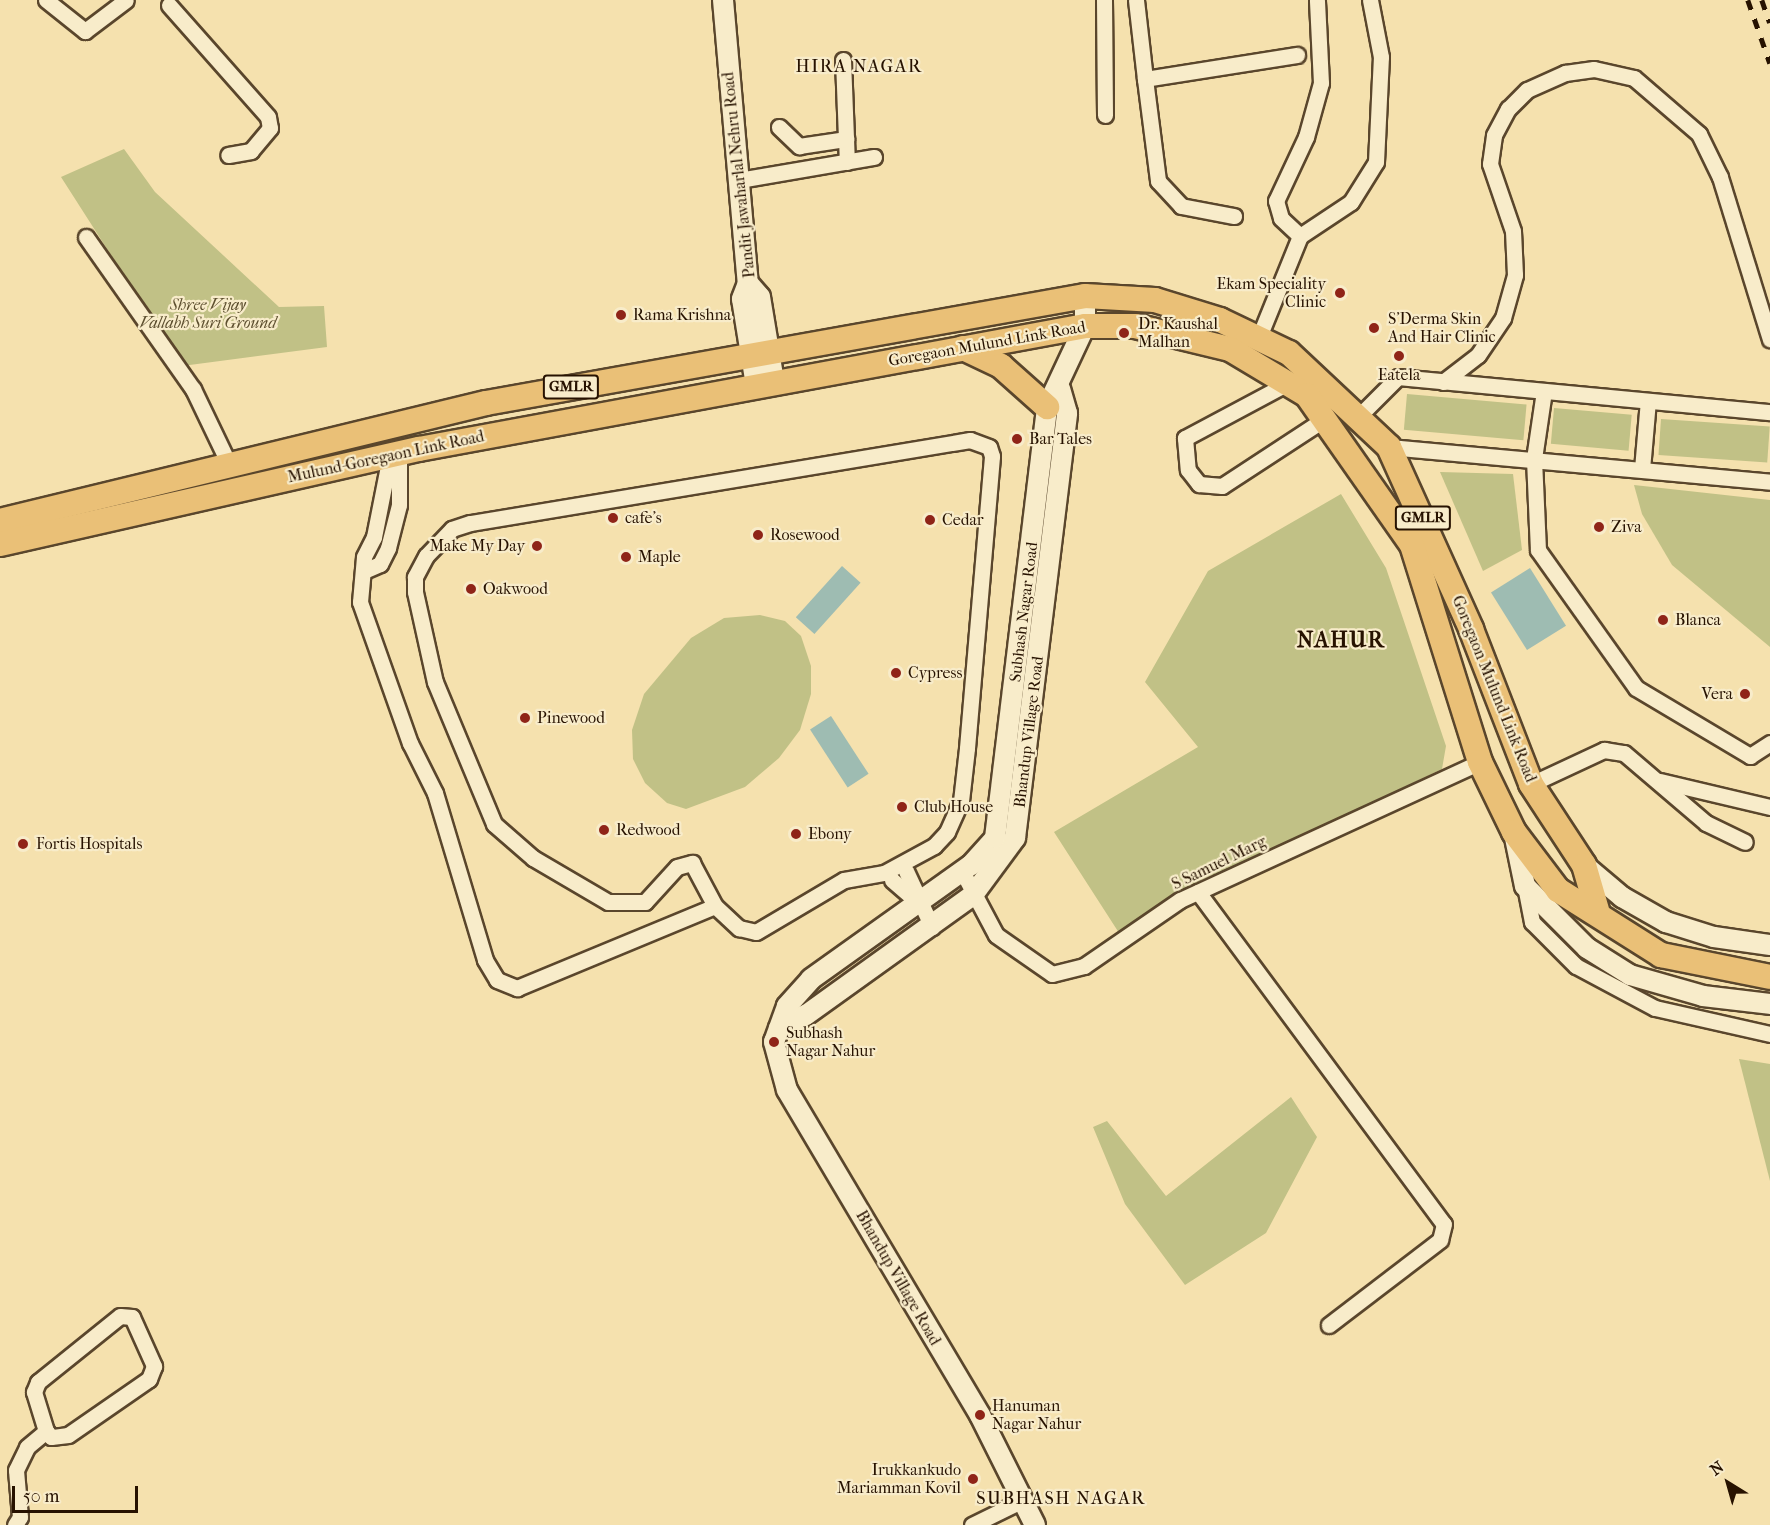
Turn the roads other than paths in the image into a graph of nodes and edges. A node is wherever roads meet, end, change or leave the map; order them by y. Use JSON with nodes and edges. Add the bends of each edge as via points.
{"nodes":[{"id":1,"x":46,"y":0,"type":"edge"},
{"id":2,"x":126,"y":0,"type":"edge"},
{"id":3,"x":723,"y":0,"type":"edge"},
{"id":4,"x":1104,"y":0,"type":"edge"},
{"id":5,"x":1136,"y":0,"type":"edge"},
{"id":6,"x":1317,"y":0,"type":"edge"},
{"id":7,"x":1370,"y":0,"type":"edge"},
{"id":8,"x":169,"y":2,"type":"edge"},
{"id":9,"x":1297,"y":55,"type":"dead end"},
{"id":10,"x":843,"y":60,"type":"dead end"},
{"id":11,"x":1145,"y":79,"type":"junction"},
{"id":12,"x":1105,"y":115,"type":"dead end"},
{"id":13,"x":779,"y":127,"type":"dead end"},
{"id":14,"x":846,"y":139,"type":"junction"},
{"id":15,"x":799,"y":146,"type":"junction"},
{"id":16,"x":228,"y":155,"type":"dead end"},
{"id":17,"x":874,"y":157,"type":"dead end"},
{"id":18,"x":847,"y":162,"type":"junction"},
{"id":19,"x":801,"y":169,"type":"junction"},
{"id":20,"x":739,"y":180,"type":"junction"},
{"id":21,"x":1234,"y":216,"type":"dead end"},
{"id":22,"x":1300,"y":236,"type":"junction"},
{"id":23,"x":86,"y":237,"type":"dead end"},
{"id":24,"x":1085,"y":296,"type":"junction"},
{"id":25,"x":1085,"y":326,"type":"junction"},
{"id":26,"x":1259,"y":337,"type":"junction"},
{"id":27,"x":1770,"y":340,"type":"edge"},
{"id":28,"x":963,"y":348,"type":"junction"},
{"id":29,"x":760,"y":353,"type":"junction"},
{"id":30,"x":1443,"y":382,"type":"junction"},
{"id":31,"x":765,"y":383,"type":"junction"},
{"id":32,"x":1288,"y":383,"type":"junction"},
{"id":33,"x":1544,"y":391,"type":"junction"},
{"id":34,"x":1053,"y":398,"type":"junction"},
{"id":35,"x":1648,"y":400,"type":"junction"},
{"id":36,"x":1770,"y":412,"type":"edge"},
{"id":37,"x":1326,"y":418,"type":"junction"},
{"id":38,"x":1357,"y":418,"type":"junction"},
{"id":39,"x":1389,"y":447,"type":"junction"},
{"id":40,"x":395,"y":455,"type":"junction"},
{"id":41,"x":1534,"y":459,"type":"junction"},
{"id":42,"x":228,"y":462,"type":"junction"},
{"id":43,"x":1642,"y":469,"type":"junction"},
{"id":44,"x":1770,"y":482,"type":"edge"},
{"id":45,"x":79,"y":512,"type":"junction"},
{"id":46,"x":0,"y":521,"type":"edge"},
{"id":47,"x":0,"y":544,"type":"edge"},
{"id":48,"x":1036,"y":595,"type":"junction"},
{"id":49,"x":1016,"y":677,"type":"junction"},
{"id":50,"x":1036,"y":679,"type":"junction"},
{"id":51,"x":1770,"y":743,"type":"edge"},
{"id":52,"x":1005,"y":759,"type":"junction"},
{"id":53,"x":1025,"y":762,"type":"junction"},
{"id":54,"x":1480,"y":762,"type":"junction"},
{"id":55,"x":1654,"y":780,"type":"junction"},
{"id":56,"x":1531,"y":784,"type":"junction"},
{"id":57,"x":1770,"y":807,"type":"edge"},
{"id":58,"x":998,"y":810,"type":"junction"},
{"id":59,"x":1019,"y":812,"type":"junction"},
{"id":60,"x":1514,"y":832,"type":"junction"},
{"id":61,"x":994,"y":838,"type":"joint"},
{"id":62,"x":1745,"y":842,"type":"dead end"},
{"id":63,"x":1584,"y":865,"type":"junction"},
{"id":64,"x":906,"y":871,"type":"dead end"},
{"id":65,"x":962,"y":871,"type":"junction"},
{"id":66,"x":892,"y":880,"type":"dead end"},
{"id":67,"x":1525,"y":886,"type":"junction"},
{"id":68,"x":1198,"y":892,"type":"junction"},
{"id":69,"x":973,"y":895,"type":"junction"},
{"id":70,"x":917,"y":902,"type":"junction"},
{"id":71,"x":715,"y":906,"type":"junction"},
{"id":72,"x":1597,"y":910,"type":"junction"},
{"id":73,"x":932,"y":927,"type":"junction"},
{"id":74,"x":1770,"y":945,"type":"edge"},
{"id":75,"x":1770,"y":978,"type":"edge"},
{"id":76,"x":1770,"y":1004,"type":"edge"},
{"id":77,"x":779,"y":1028,"type":"junction"},
{"id":78,"x":1770,"y":1034,"type":"edge"},
{"id":79,"x":1329,"y":1325,"type":"dead end"},
{"id":80,"x":46,"y":1431,"type":"junction"},
{"id":81,"x":1021,"y":1502,"type":"junction"},
{"id":82,"x":990,"y":1521,"type":"edge"},
{"id":83,"x":15,"y":1525,"type":"edge"},
{"id":84,"x":972,"y":1525,"type":"edge"},
{"id":85,"x":1035,"y":1525,"type":"edge"}],
"edges":[{"from":1,"to":2,"type":"street","via":[[85,31]]},
{"from":3,"to":20,"type":"street","name":"Pandit Jawaharlal Nehru Road"},
{"from":4,"to":12,"type":"street"},
{"from":5,"to":11,"type":"street"},
{"from":6,"to":22,"type":"street","via":[[1321,83],[1306,137],[1276,201],[1281,218]]},
{"from":7,"to":22,"type":"street","via":[[1381,57],[1376,162],[1352,202]]},
{"from":8,"to":16,"type":"street","via":[[268,117],[270,128],[251,151]]},
{"from":9,"to":11,"type":"street"},
{"from":10,"to":14,"type":"street"},
{"from":11,"to":21,"type":"street","via":[[1158,181],[1180,206]]},
{"from":13,"to":15,"type":"street"},
{"from":14,"to":15,"type":"street"},
{"from":14,"to":18,"type":"street"},
{"from":15,"to":19,"type":"street"},
{"from":17,"to":18,"type":"street"},
{"from":18,"to":19,"type":"street"},
{"from":19,"to":20,"type":"street"},
{"from":20,"to":29,"type":"street","name":"Pandit Jawaharlal Nehru Road","via":[[748,283],[742,299]]},
{"from":22,"to":26,"type":"street"},
{"from":23,"to":42,"type":"street","via":[[193,389]]},
{"from":24,"to":25,"type":"street"},
{"from":24,"to":26,"type":"main road","name":"Goregaon Mulund Link Road","number":"GMLR","via":[[1155,300]]},
{"from":24,"to":29,"type":"main road","name":"Goregaon Mulund Link Road","number":"GMLR"},
{"from":25,"to":28,"type":"main road","name":"Goregaon Mulund Link Road","number":"GMLR"},
{"from":25,"to":32,"type":"main road","name":"Goregaon Mulund Link Road","number":"GMLR","via":[[1135,326],[1230,349]]},
{"from":25,"to":34,"type":"street"},
{"from":26,"to":38,"type":"main road","name":"Goregaon Mulund Link Road","number":"GMLR","via":[[1289,353]]},
{"from":27,"to":30,"type":"street","via":[[1720,177],[1700,134],[1634,78],[1594,69],[1565,73],[1527,90],[1508,109],[1494,135],[1490,164],[1514,231],[1515,275],[1503,318],[1478,355]]},
{"from":28,"to":31,"type":"main road","name":"Goregaon Mulund Link Road","number":"GMLR"},
{"from":28,"to":34,"type":"main road"},
{"from":29,"to":31,"type":"street"},
{"from":29,"to":42,"type":"main road","name":"Mulund-Goregaon Link Road","number":"GMLR","via":[[486,403]]},
{"from":30,"to":33,"type":"street"},
{"from":30,"to":38,"type":"street","via":[[1398,377]]},
{"from":31,"to":40,"type":"main road","name":"Mulund-Goregaon Link Road","number":"GMLR"},
{"from":32,"to":37,"type":"main road","name":"Goregaon Mulund Link Road","number":"GMLR"},
{"from":32,"to":37,"type":"street","via":[[1185,438],[1188,470],[1199,484],[1222,486]]},
{"from":33,"to":35,"type":"street"},
{"from":33,"to":41,"type":"street"},
{"from":34,"to":48,"type":"street","name":"Subhash Nagar Road","via":[[1049,484]]},
{"from":35,"to":36,"type":"street"},
{"from":35,"to":43,"type":"street"},
{"from":37,"to":54,"type":"main road","name":"Goregaon Mulund Link Road","number":"GMLR","via":[[1412,544]]},
{"from":38,"to":39,"type":"main road","name":"Goregaon Mulund Link Road","number":"GMLR"},
{"from":39,"to":41,"type":"street"},
{"from":39,"to":56,"type":"main road","name":"Goregaon Mulund Link Road","number":"GMLR","via":[[1471,629]]},
{"from":40,"to":45,"type":"main road","name":"Mulund-Goregaon Link Road","number":"GMLR"},
{"from":40,"to":71,"type":"street","via":[[374,537],[364,557],[366,570],[360,602],[410,743],[435,793],[485,960],[497,980],[507,987],[530,985]]},
{"from":41,"to":43,"type":"street"},
{"from":41,"to":51,"type":"street","via":[[1538,550],[1636,688],[1750,756]]},
{"from":42,"to":45,"type":"main road","name":"Mulund-Goregaon Link Road","number":"GMLR"},
{"from":43,"to":44,"type":"street"},
{"from":45,"to":46,"type":"main road","name":"Mulund-Goregaon Link Road","number":"GMLR"},
{"from":45,"to":47,"type":"main road","name":"Mulund-Goregaon Link Road","number":"GMLR"},
{"from":48,"to":49,"type":"street","name":"Subhash Nagar Road"},
{"from":48,"to":50,"type":"street","name":"Bhandup Village Road"},
{"from":49,"to":50,"type":"street"},
{"from":49,"to":52,"type":"street","name":"Subhash Nagar Road"},
{"from":50,"to":53,"type":"street","name":"Bhandup Village Road"},
{"from":52,"to":53,"type":"street"},
{"from":52,"to":58,"type":"street","name":"Subhash Nagar Road"},
{"from":53,"to":59,"type":"street","name":"Bhandup Village Road"},
{"from":54,"to":60,"type":"main road","name":"Goregaon Mulund Link Road","number":"GMLR"},
{"from":54,"to":68,"type":"street","name":"S Samuel Marg"},
{"from":55,"to":56,"type":"street","via":[[1624,753],[1604,750]]},
{"from":55,"to":57,"type":"street"},
{"from":55,"to":62,"type":"street","via":[[1706,823]]},
{"from":56,"to":63,"type":"main road","name":"Goregaon Mulund Link Road","number":"GMLR"},
{"from":58,"to":59,"type":"street"},
{"from":58,"to":61,"type":"street","name":"Subhash Nagar Road"},
{"from":59,"to":69,"type":"street","name":"Bhandup Village Road","via":[[1015,838],[1005,858]]},
{"from":60,"to":67,"type":"street"},
{"from":60,"to":72,"type":"main road","name":"Goregaon Mulund Link Road","number":"GMLR","via":[[1558,890]]},
{"from":61,"to":65,"type":"street","name":"Bhandup Village Road"},
{"from":63,"to":72,"type":"main road","name":"Goregaon Mulund Link Road","number":"GMLR"},
{"from":63,"to":74,"type":"street","via":[[1622,897],[1666,922],[1714,937]]},
{"from":64,"to":70,"type":"street"},
{"from":65,"to":69,"type":"street","name":"S Samuel Marg"},
{"from":65,"to":70,"type":"street","name":"Bhandup Village Road"},
{"from":66,"to":70,"type":"street"},
{"from":67,"to":76,"type":"street","via":[[1587,948],[1630,975],[1703,996]]},
{"from":67,"to":78,"type":"street","via":[[1532,922],[1576,966],[1655,1008]]},
{"from":68,"to":69,"type":"street","name":"S Samuel Marg","via":[[1084,966],[1052,974],[996,935]]},
{"from":68,"to":79,"type":"street","via":[[1444,1224],[1440,1240]]},
{"from":69,"to":73,"type":"street","name":"Bhandup Village Road"},
{"from":70,"to":73,"type":"street"},
{"from":70,"to":77,"type":"street","name":"Bhandup Village Road","via":[[811,979],[787,1006]]},
{"from":71,"to":71,"type":"street","via":[[692,863],[677,867],[645,902],[608,902],[533,858],[494,824],[435,682],[415,592],[415,577],[426,556],[452,529],[470,524],[980,440],[993,456],[967,748],[953,822],[934,846],[884,873],[844,880],[756,932],[739,928]]},
{"from":72,"to":75,"type":"main road","via":[[1661,955]]},
{"from":73,"to":77,"type":"street","name":"Bhandup Village Road"},
{"from":77,"to":81,"type":"street","name":"Bhandup Village Road","via":[[774,1042],[787,1090],[980,1415]]},
{"from":80,"to":80,"type":"street","via":[[34,1392],[43,1375],[120,1316],[132,1317],[154,1366],[149,1379],[68,1435],[51,1437]]},
{"from":80,"to":83,"type":"street","via":[[27,1448],[15,1470],[20,1517]]},
{"from":81,"to":82,"type":"street"},
{"from":81,"to":85,"type":"street","name":"Bhandup Village Road"},
{"from":82,"to":84,"type":"street"}]}
